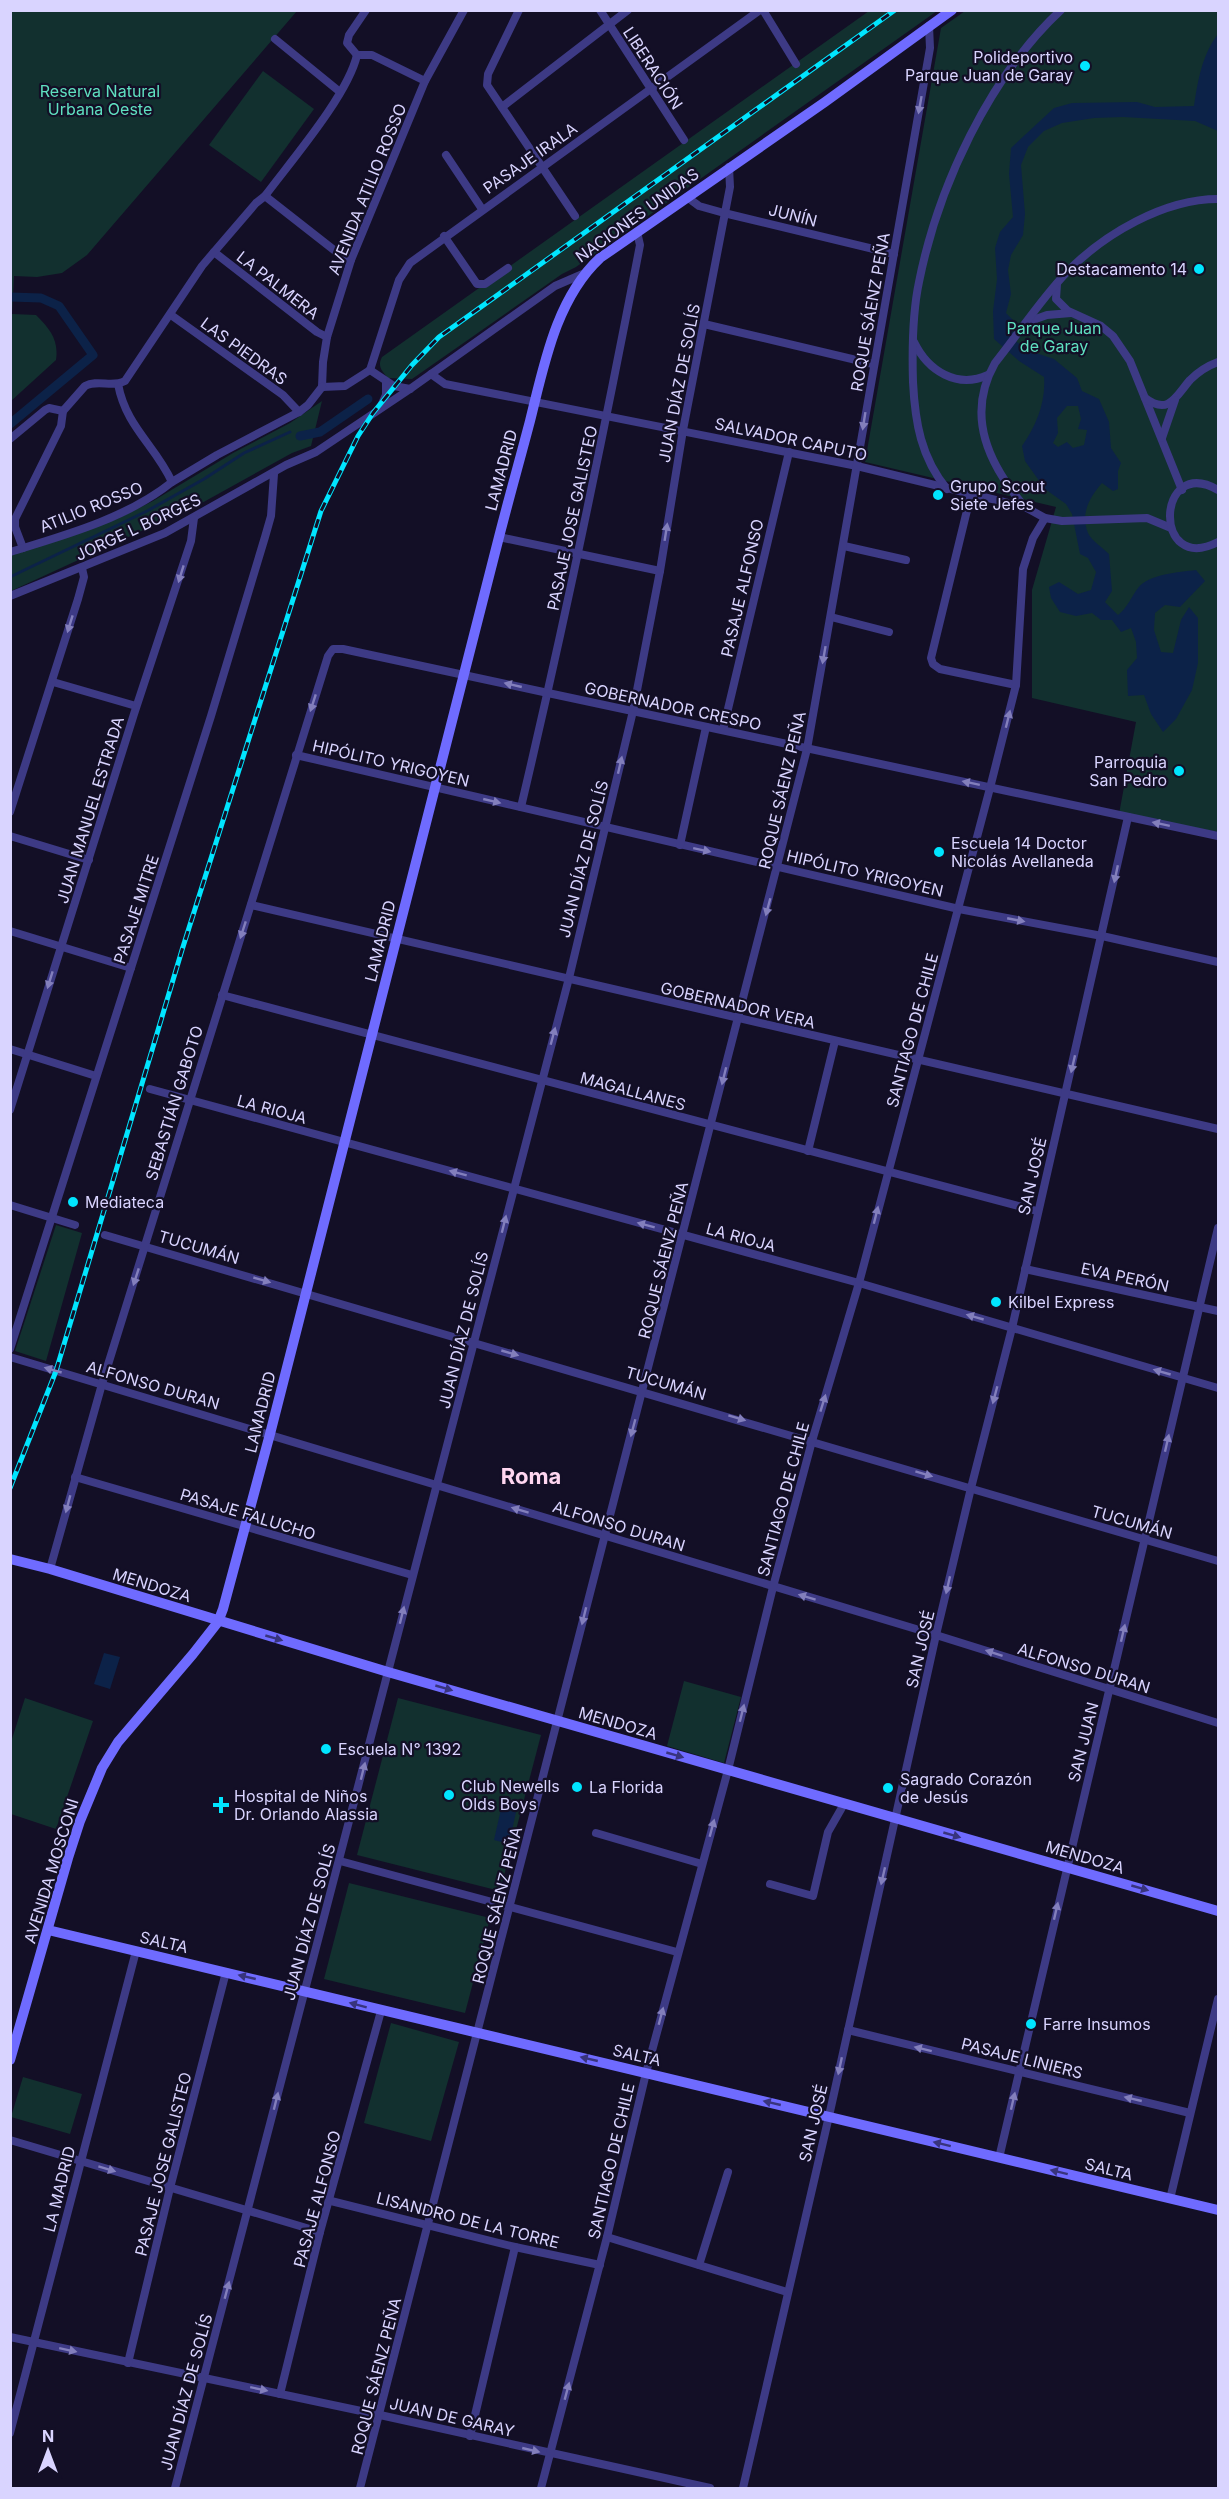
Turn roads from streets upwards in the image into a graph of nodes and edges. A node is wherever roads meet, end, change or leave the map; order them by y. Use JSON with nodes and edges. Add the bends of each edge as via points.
{"nodes":[{"id":1,"x":366,"y":10,"type":"edge"},
{"id":2,"x":464,"y":10,"type":"edge"},
{"id":3,"x":519,"y":10,"type":"edge"},
{"id":4,"x":600,"y":10,"type":"edge"},
{"id":5,"x":628,"y":10,"type":"edge"},
{"id":6,"x":761,"y":10,"type":"edge"},
{"id":7,"x":952,"y":10,"type":"edge"},
{"id":8,"x":1061,"y":10,"type":"edge"},
{"id":9,"x":609,"y":25,"type":"junction"},
{"id":10,"x":929,"y":26,"type":"junction"},
{"id":11,"x":275,"y":39,"type":"dead end"},
{"id":12,"x":357,"y":55,"type":"junction"},
{"id":13,"x":796,"y":64,"type":"dead end"},
{"id":14,"x":425,"y":81,"type":"junction"},
{"id":15,"x":649,"y":90,"type":"junction"},
{"id":16,"x":340,"y":92,"type":"junction"},
{"id":17,"x":502,"y":107,"type":"junction"},
{"id":18,"x":684,"y":140,"type":"dead end"},
{"id":19,"x":446,"y":155,"type":"dead end"},
{"id":20,"x":542,"y":167,"type":"junction"},
{"id":21,"x":729,"y":167,"type":"junction"},
{"id":22,"x":265,"y":196,"type":"junction"},
{"id":23,"x":687,"y":197,"type":"junction"},
{"id":24,"x":1218,"y":199,"type":"edge"},
{"id":25,"x":482,"y":209,"type":"junction"},
{"id":26,"x":724,"y":213,"type":"junction"},
{"id":27,"x":575,"y":216,"type":"dead end"},
{"id":28,"x":637,"y":232,"type":"junction"},
{"id":29,"x":444,"y":236,"type":"junction"},
{"id":30,"x":214,"y":252,"type":"junction"},
{"id":31,"x":894,"y":254,"type":"junction"},
{"id":32,"x":351,"y":260,"type":"junction"},
{"id":33,"x":508,"y":267,"type":"dead end"},
{"id":34,"x":585,"y":273,"type":"junction"},
{"id":35,"x":1057,"y":284,"type":"junction"},
{"id":36,"x":1075,"y":313,"type":"junction"},
{"id":37,"x":171,"y":315,"type":"junction"},
{"id":38,"x":1028,"y":321,"type":"junction"},
{"id":39,"x":704,"y":324,"type":"junction"},
{"id":40,"x":327,"y":338,"type":"junction"},
{"id":41,"x":913,"y":339,"type":"junction"},
{"id":42,"x":1218,"y":362,"type":"edge"},
{"id":43,"x":873,"y":363,"type":"junction"},
{"id":44,"x":370,"y":370,"type":"junction"},
{"id":45,"x":431,"y":374,"type":"junction"},
{"id":46,"x":988,"y":375,"type":"junction"},
{"id":47,"x":386,"y":382,"type":"junction"},
{"id":48,"x":118,"y":384,"type":"junction"},
{"id":49,"x":322,"y":387,"type":"junction"},
{"id":50,"x":410,"y":389,"type":"junction"},
{"id":51,"x":1144,"y":397,"type":"junction"},
{"id":52,"x":1175,"y":399,"type":"junction"},
{"id":53,"x":535,"y":400,"type":"junction"},
{"id":54,"x":381,"y":407,"type":"junction"},
{"id":55,"x":63,"y":411,"type":"junction"},
{"id":56,"x":299,"y":412,"type":"junction"},
{"id":57,"x":607,"y":416,"type":"junction"},
{"id":58,"x":683,"y":430,"type":"junction"},
{"id":59,"x":10,"y":439,"type":"edge"},
{"id":60,"x":1161,"y":440,"type":"junction"},
{"id":61,"x":789,"y":452,"type":"junction"},
{"id":62,"x":857,"y":466,"type":"junction"},
{"id":63,"x":274,"y":474,"type":"junction"},
{"id":64,"x":172,"y":482,"type":"junction"},
{"id":65,"x":947,"y":489,"type":"junction"},
{"id":66,"x":1182,"y":490,"type":"junction"},
{"id":67,"x":1218,"y":490,"type":"edge"},
{"id":68,"x":971,"y":494,"type":"junction"},
{"id":69,"x":1170,"y":506,"type":"junction"},
{"id":70,"x":1025,"y":507,"type":"junction"},
{"id":71,"x":194,"y":518,"type":"junction"},
{"id":72,"x":1045,"y":518,"type":"junction"},
{"id":73,"x":1147,"y":518,"type":"junction"},
{"id":74,"x":1171,"y":528,"type":"junction"},
{"id":75,"x":499,"y":537,"type":"junction"},
{"id":76,"x":1218,"y":542,"type":"edge"},
{"id":77,"x":844,"y":546,"type":"junction"},
{"id":78,"x":23,"y":548,"type":"junction"},
{"id":79,"x":10,"y":552,"type":"edge"},
{"id":80,"x":578,"y":553,"type":"junction"},
{"id":81,"x":906,"y":560,"type":"dead end"},
{"id":82,"x":82,"y":568,"type":"junction"},
{"id":83,"x":660,"y":571,"type":"junction"},
{"id":84,"x":10,"y":596,"type":"edge"},
{"id":85,"x":831,"y":617,"type":"junction"},
{"id":86,"x":889,"y":632,"type":"dead end"},
{"id":87,"x":333,"y":649,"type":"joint"},
{"id":88,"x":464,"y":673,"type":"junction"},
{"id":89,"x":53,"y":682,"type":"junction"},
{"id":90,"x":1016,"y":685,"type":"junction"},
{"id":91,"x":548,"y":693,"type":"junction"},
{"id":92,"x":136,"y":706,"type":"junction"},
{"id":93,"x":633,"y":711,"type":"junction"},
{"id":94,"x":706,"y":727,"type":"junction"},
{"id":95,"x":723,"y":730,"type":"junction"},
{"id":96,"x":807,"y":748,"type":"junction"},
{"id":97,"x":296,"y":756,"type":"junction"},
{"id":98,"x":435,"y":787,"type":"junction"},
{"id":99,"x":990,"y":788,"type":"junction"},
{"id":100,"x":521,"y":807,"type":"junction"},
{"id":101,"x":10,"y":812,"type":"edge"},
{"id":102,"x":1128,"y":817,"type":"junction"},
{"id":103,"x":605,"y":826,"type":"junction"},
{"id":104,"x":10,"y":836,"type":"edge"},
{"id":105,"x":1218,"y":836,"type":"edge"},
{"id":106,"x":680,"y":845,"type":"junction"},
{"id":107,"x":89,"y":860,"type":"junction"},
{"id":108,"x":779,"y":867,"type":"junction"},
{"id":109,"x":251,"y":905,"type":"junction"},
{"id":110,"x":959,"y":909,"type":"junction"},
{"id":111,"x":10,"y":932,"type":"edge"},
{"id":112,"x":1102,"y":936,"type":"junction"},
{"id":113,"x":396,"y":938,"type":"junction"},
{"id":114,"x":60,"y":947,"type":"junction"},
{"id":115,"x":1218,"y":962,"type":"edge"},
{"id":116,"x":131,"y":968,"type":"junction"},
{"id":117,"x":569,"y":978,"type":"junction"},
{"id":118,"x":222,"y":995,"type":"junction"},
{"id":119,"x":739,"y":1020,"type":"junction"},
{"id":120,"x":371,"y":1036,"type":"junction"},
{"id":121,"x":835,"y":1041,"type":"junction"},
{"id":122,"x":10,"y":1049,"type":"edge"},
{"id":123,"x":28,"y":1054,"type":"junction"},
{"id":124,"x":919,"y":1060,"type":"junction"},
{"id":125,"x":96,"y":1076,"type":"junction"},
{"id":126,"x":541,"y":1081,"type":"junction"},
{"id":127,"x":150,"y":1089,"type":"dead end"},
{"id":128,"x":1066,"y":1093,"type":"junction"},
{"id":129,"x":189,"y":1100,"type":"junction"},
{"id":130,"x":10,"y":1110,"type":"edge"},
{"id":131,"x":711,"y":1126,"type":"junction"},
{"id":132,"x":1218,"y":1129,"type":"edge"},
{"id":133,"x":343,"y":1142,"type":"junction"},
{"id":134,"x":808,"y":1151,"type":"junction"},
{"id":135,"x":888,"y":1171,"type":"junction"},
{"id":136,"x":513,"y":1188,"type":"junction"},
{"id":137,"x":10,"y":1205,"type":"edge"},
{"id":138,"x":1037,"y":1211,"type":"junction"},
{"id":139,"x":52,"y":1218,"type":"junction"},
{"id":140,"x":75,"y":1225,"type":"dead end"},
{"id":141,"x":1218,"y":1228,"type":"edge"},
{"id":142,"x":105,"y":1234,"type":"dead end"},
{"id":143,"x":682,"y":1234,"type":"junction"},
{"id":144,"x":146,"y":1245,"type":"junction"},
{"id":145,"x":1025,"y":1269,"type":"junction"},
{"id":146,"x":859,"y":1283,"type":"junction"},
{"id":147,"x":306,"y":1293,"type":"junction"},
{"id":148,"x":1200,"y":1307,"type":"junction"},
{"id":149,"x":1218,"y":1311,"type":"edge"},
{"id":150,"x":1012,"y":1328,"type":"junction"},
{"id":151,"x":474,"y":1343,"type":"junction"},
{"id":152,"x":10,"y":1349,"type":"edge"},
{"id":153,"x":10,"y":1357,"type":"edge"},
{"id":154,"x":1182,"y":1378,"type":"junction"},
{"id":155,"x":102,"y":1384,"type":"junction"},
{"id":156,"x":1218,"y":1388,"type":"edge"},
{"id":157,"x":644,"y":1390,"type":"junction"},
{"id":158,"x":270,"y":1434,"type":"junction"},
{"id":159,"x":812,"y":1441,"type":"junction"},
{"id":160,"x":75,"y":1477,"type":"junction"},
{"id":161,"x":436,"y":1484,"type":"junction"},
{"id":162,"x":970,"y":1488,"type":"junction"},
{"id":163,"x":246,"y":1527,"type":"junction"},
{"id":164,"x":604,"y":1536,"type":"junction"},
{"id":165,"x":1145,"y":1540,"type":"junction"},
{"id":166,"x":10,"y":1559,"type":"edge"},
{"id":167,"x":1218,"y":1561,"type":"edge"},
{"id":168,"x":50,"y":1569,"type":"junction"},
{"id":169,"x":412,"y":1575,"type":"junction"},
{"id":170,"x":773,"y":1587,"type":"junction"},
{"id":171,"x":218,"y":1622,"type":"junction"},
{"id":172,"x":936,"y":1635,"type":"junction"},
{"id":173,"x":388,"y":1672,"type":"junction"},
{"id":174,"x":1110,"y":1690,"type":"junction"},
{"id":175,"x":558,"y":1720,"type":"junction"},
{"id":176,"x":1218,"y":1724,"type":"edge"},
{"id":177,"x":728,"y":1770,"type":"junction"},
{"id":178,"x":844,"y":1804,"type":"junction"},
{"id":179,"x":896,"y":1818,"type":"junction"},
{"id":180,"x":596,"y":1833,"type":"dead end"},
{"id":181,"x":340,"y":1862,"type":"junction"},
{"id":182,"x":702,"y":1864,"type":"junction"},
{"id":183,"x":1066,"y":1868,"type":"junction"},
{"id":184,"x":770,"y":1884,"type":"dead end"},
{"id":185,"x":510,"y":1908,"type":"junction"},
{"id":186,"x":1218,"y":1911,"type":"edge"},
{"id":187,"x":48,"y":1930,"type":"junction"},
{"id":188,"x":136,"y":1951,"type":"junction"},
{"id":189,"x":677,"y":1952,"type":"junction"},
{"id":190,"x":226,"y":1972,"type":"junction"},
{"id":191,"x":304,"y":1990,"type":"junction"},
{"id":192,"x":1218,"y":1999,"type":"edge"},
{"id":193,"x":381,"y":2011,"type":"junction"},
{"id":194,"x":848,"y":2030,"type":"junction"},
{"id":195,"x":478,"y":2033,"type":"junction"},
{"id":196,"x":10,"y":2060,"type":"edge"},
{"id":197,"x":1020,"y":2072,"type":"junction"},
{"id":198,"x":646,"y":2073,"type":"junction"},
{"id":199,"x":1190,"y":2113,"type":"junction"},
{"id":200,"x":829,"y":2116,"type":"junction"},
{"id":201,"x":10,"y":2140,"type":"edge"},
{"id":202,"x":999,"y":2158,"type":"junction"},
{"id":203,"x":80,"y":2161,"type":"junction"},
{"id":204,"x":728,"y":2172,"type":"dead end"},
{"id":205,"x":170,"y":2188,"type":"junction"},
{"id":206,"x":1170,"y":2199,"type":"junction"},
{"id":207,"x":331,"y":2200,"type":"junction"},
{"id":208,"x":248,"y":2210,"type":"junction"},
{"id":209,"x":1218,"y":2210,"type":"edge"},
{"id":210,"x":428,"y":2226,"type":"junction"},
{"id":211,"x":320,"y":2232,"type":"junction"},
{"id":212,"x":607,"y":2237,"type":"junction"},
{"id":213,"x":515,"y":2247,"type":"junction"},
{"id":214,"x":600,"y":2265,"type":"junction"},
{"id":215,"x":699,"y":2265,"type":"junction"},
{"id":216,"x":788,"y":2292,"type":"junction"},
{"id":217,"x":10,"y":2337,"type":"edge"},
{"id":218,"x":34,"y":2343,"type":"junction"},
{"id":219,"x":128,"y":2363,"type":"junction"},
{"id":220,"x":204,"y":2377,"type":"junction"},
{"id":221,"x":280,"y":2394,"type":"junction"},
{"id":222,"x":380,"y":2415,"type":"junction"},
{"id":223,"x":10,"y":2433,"type":"edge"},
{"id":224,"x":470,"y":2436,"type":"junction"},
{"id":225,"x":550,"y":2454,"type":"junction"},
{"id":226,"x":175,"y":2488,"type":"edge"},
{"id":227,"x":360,"y":2488,"type":"edge"},
{"id":228,"x":541,"y":2488,"type":"edge"},
{"id":229,"x":710,"y":2488,"type":"edge"},
{"id":230,"x":743,"y":2488,"type":"edge"}],
"edges":[{"from":1,"to":12,"type":"street","via":[[346,39]]},
{"from":2,"to":14,"type":"street","name":"AVENIDA ATILIO ROSSO"},
{"from":3,"to":17,"type":"street","via":[[486,80]]},
{"from":4,"to":9,"type":"street","name":"LIBERACIÓN"},
{"from":5,"to":9,"type":"street"},
{"from":6,"to":13,"type":"street"},
{"from":6,"to":15,"type":"street","name":"PASAJE IRALA"},
{"from":7,"to":10,"type":"street","name":"NACIONES UNIDAS"},
{"from":8,"to":41,"type":"street","via":[[1040,30],[1008,73],[953,174],[919,282]]},
{"from":9,"to":15,"type":"street","name":"LIBERACIÓN"},
{"from":9,"to":17,"type":"street"},
{"from":10,"to":21,"type":"street","name":"NACIONES UNIDAS"},
{"from":10,"to":31,"type":"street","name":"ROQUE SÁENZ PEÑA","one_way":true,"via":[[930,48]]},
{"from":11,"to":16,"type":"street"},
{"from":12,"to":14,"type":"street","via":[[372,55]]},
{"from":12,"to":16,"type":"street"},
{"from":14,"to":32,"type":"street","name":"AVENIDA ATILIO ROSSO"},
{"from":15,"to":18,"type":"street","name":"LIBERACIÓN"},
{"from":15,"to":20,"type":"street","name":"PASAJE IRALA"},
{"from":16,"to":22,"type":"street"},
{"from":17,"to":20,"type":"street"},
{"from":19,"to":25,"type":"street"},
{"from":20,"to":25,"type":"street","name":"PASAJE IRALA"},
{"from":20,"to":27,"type":"street"},
{"from":21,"to":23,"type":"street","name":"NACIONES UNIDAS"},
{"from":21,"to":26,"type":"street","name":"JUAN DÍAZ DE SOLÍS","via":[[730,187]]},
{"from":22,"to":30,"type":"street"},
{"from":22,"to":32,"type":"street"},
{"from":23,"to":26,"type":"street","name":"JUNÍN","via":[[699,206]]},
{"from":23,"to":28,"type":"street","name":"NACIONES UNIDAS"},
{"from":24,"to":35,"type":"street","via":[[1182,204],[1128,227],[1090,250]]},
{"from":25,"to":29,"type":"street","name":"PASAJE IRALA"},
{"from":26,"to":31,"type":"street","name":"JUNÍN"},
{"from":26,"to":39,"type":"street","name":"JUAN DÍAZ DE SOLÍS"},
{"from":28,"to":34,"type":"street","name":"NACIONES UNIDAS"},
{"from":28,"to":57,"type":"street","name":"PASAJE JOSE GALISTEO","via":[[640,245]]},
{"from":29,"to":33,"type":"street","via":[[477,284],[485,284]]},
{"from":29,"to":44,"type":"street","name":"PASAJE IRALA","via":[[402,272]]},
{"from":30,"to":37,"type":"street"},
{"from":30,"to":40,"type":"street","name":"LA PALMERA"},
{"from":31,"to":43,"type":"street","name":"ROQUE SÁENZ PEÑA"},
{"from":32,"to":40,"type":"street","name":"AVENIDA ATILIO ROSSO"},
{"from":34,"to":45,"type":"street","name":"NACIONES UNIDAS","via":[[555,286]]},
{"from":34,"to":53,"type":"street","name":"LAMADRID","via":[[560,318]]},
{"from":35,"to":36,"type":"street","via":[[1056,299]]},
{"from":35,"to":38,"type":"street"},
{"from":36,"to":38,"type":"street"},
{"from":36,"to":51,"type":"street","via":[[1113,336],[1130,361]]},
{"from":37,"to":48,"type":"street","via":[[125,381]]},
{"from":37,"to":56,"type":"street","name":"LAS PIEDRAS","via":[[284,395]]},
{"from":38,"to":46,"type":"street"},
{"from":39,"to":43,"type":"street"},
{"from":39,"to":58,"type":"street","name":"JUAN DÍAZ DE SOLÍS"},
{"from":40,"to":49,"type":"street","name":"AVENIDA ATILIO ROSSO"},
{"from":41,"to":46,"type":"street","via":[[923,358],[943,374],[970,381]]},
{"from":41,"to":65,"type":"street","via":[[914,396],[922,445]]},
{"from":42,"to":52,"type":"street","via":[[1200,371]]},
{"from":43,"to":62,"type":"street","name":"ROQUE SÁENZ PEÑA","one_way":true},
{"from":44,"to":47,"type":"street"},
{"from":44,"to":49,"type":"street","via":[[345,386]]},
{"from":45,"to":50,"type":"street","name":"NACIONES UNIDAS"},
{"from":45,"to":53,"type":"street","name":"SALVADOR CAPUTO","via":[[445,384]]},
{"from":46,"to":70,"type":"street","via":[[982,410],[987,448],[994,465]]},
{"from":47,"to":50,"type":"street"},
{"from":47,"to":54,"type":"street"},
{"from":48,"to":55,"type":"street","via":[[90,383]]},
{"from":48,"to":64,"type":"street","via":[[123,406],[141,437],[161,458]]},
{"from":49,"to":56,"type":"street","name":"ATILIO ROSSO"},
{"from":50,"to":54,"type":"street","name":"NACIONES UNIDAS"},
{"from":51,"to":52,"type":"street","via":[[1159,406]]},
{"from":51,"to":60,"type":"street"},
{"from":52,"to":60,"type":"street"},
{"from":53,"to":57,"type":"street","name":"SALVADOR CAPUTO"},
{"from":53,"to":75,"type":"street","name":"LAMADRID"},
{"from":54,"to":63,"type":"street","name":"NACIONES UNIDAS","via":[[328,444]]},
{"from":55,"to":59,"type":"street","via":[[45,410]]},
{"from":55,"to":78,"type":"street","via":[[61,426],[15,519]]},
{"from":56,"to":64,"type":"street","name":"ATILIO ROSSO"},
{"from":57,"to":58,"type":"street","name":"SALVADOR CAPUTO"},
{"from":57,"to":80,"type":"street","name":"PASAJE JOSE GALISTEO"},
{"from":58,"to":61,"type":"street","name":"SALVADOR CAPUTO"},
{"from":83,"to":58,"type":"street","name":"JUAN DÍAZ DE SOLÍS","one_way":true},
{"from":60,"to":66,"type":"street"},
{"from":61,"to":62,"type":"street","name":"SALVADOR CAPUTO"},
{"from":61,"to":95,"type":"street","name":"PASAJE ALFONSO"},
{"from":62,"to":65,"type":"street","name":"SALVADOR CAPUTO"},
{"from":62,"to":77,"type":"street","name":"ROQUE SÁENZ PEÑA"},
{"from":63,"to":71,"type":"street","name":"JORGE L BORGES"},
{"from":63,"to":116,"type":"street","name":"PASAJE MITRE","via":[[265,537]]},
{"from":64,"to":78,"type":"street","name":"ATILIO ROSSO","via":[[129,510]]},
{"from":65,"to":68,"type":"street","name":"SALVADOR CAPUTO"},
{"from":66,"to":67,"type":"street","via":[[1200,484]]},
{"from":66,"to":69,"type":"street"},
{"from":68,"to":70,"type":"street","name":"SALVADOR CAPUTO"},
{"from":68,"to":90,"type":"street","via":[[930,652],[933,664],[940,669]]},
{"from":69,"to":73,"type":"street","name":"SALVADOR CAPUTO"},
{"from":69,"to":74,"type":"street"},
{"from":70,"to":72,"type":"street","name":"SALVADOR CAPUTO"},
{"from":71,"to":82,"type":"street","name":"JORGE L BORGES"},
{"from":71,"to":92,"type":"street","name":"JUAN MANUEL ESTRADA","one_way":true,"via":[[191,541]]},
{"from":72,"to":73,"type":"street","name":"SALVADOR CAPUTO"},
{"from":72,"to":90,"type":"street","name":"SANTIAGO DE CHILE","via":[[1033,538],[1023,569]]},
{"from":73,"to":74,"type":"street","name":"SALVADOR CAPUTO"},
{"from":74,"to":76,"type":"street","name":"SALVADOR CAPUTO","via":[[1191,546]]},
{"from":75,"to":80,"type":"street"},
{"from":75,"to":88,"type":"street","name":"LAMADRID"},
{"from":77,"to":81,"type":"street"},
{"from":77,"to":85,"type":"street","name":"ROQUE SÁENZ PEÑA"},
{"from":78,"to":79,"type":"street","name":"ATILIO ROSSO"},
{"from":80,"to":83,"type":"street"},
{"from":80,"to":91,"type":"street","name":"PASAJE JOSE GALISTEO"},
{"from":82,"to":84,"type":"street","name":"JORGE L BORGES"},
{"from":82,"to":89,"type":"street","one_way":true,"via":[[84,577]]},
{"from":83,"to":93,"type":"street","name":"JUAN DÍAZ DE SOLÍS"},
{"from":85,"to":86,"type":"street"},
{"from":85,"to":96,"type":"street","name":"ROQUE SÁENZ PEÑA","one_way":true},
{"from":87,"to":88,"type":"street","name":"GOBERNADOR CRESPO"},
{"from":87,"to":97,"type":"street","name":"SEBASTIÁN GABOTO","one_way":true},
{"from":91,"to":88,"type":"street","name":"GOBERNADOR CRESPO","one_way":true},
{"from":88,"to":98,"type":"street","name":"LAMADRID"},
{"from":89,"to":92,"type":"street"},
{"from":89,"to":101,"type":"street"},
{"from":99,"to":90,"type":"street","name":"SANTIAGO DE CHILE","one_way":true},
{"from":91,"to":93,"type":"street","name":"GOBERNADOR CRESPO"},
{"from":91,"to":100,"type":"street","name":"PASAJE JOSE GALISTEO"},
{"from":92,"to":107,"type":"street","name":"JUAN MANUEL ESTRADA"},
{"from":93,"to":94,"type":"street","name":"GOBERNADOR CRESPO"},
{"from":103,"to":93,"type":"street","name":"JUAN DÍAZ DE SOLÍS","one_way":true},
{"from":94,"to":95,"type":"street","name":"GOBERNADOR CRESPO"},
{"from":94,"to":106,"type":"street"},
{"from":95,"to":96,"type":"street","name":"GOBERNADOR CRESPO"},
{"from":99,"to":96,"type":"street","name":"GOBERNADOR CRESPO","one_way":true},
{"from":96,"to":108,"type":"street","name":"ROQUE SÁENZ PEÑA"},
{"from":97,"to":98,"type":"street","name":"HIPÓLITO YRIGOYEN"},
{"from":97,"to":109,"type":"street","name":"SEBASTIÁN GABOTO"},
{"from":98,"to":100,"type":"street","name":"HIPÓLITO YRIGOYEN","one_way":true},
{"from":98,"to":113,"type":"street","name":"LAMADRID"},
{"from":99,"to":102,"type":"street","name":"GOBERNADOR CRESPO"},
{"from":99,"to":110,"type":"street","name":"SANTIAGO DE CHILE"},
{"from":100,"to":103,"type":"street","name":"HIPÓLITO YRIGOYEN"},
{"from":105,"to":102,"type":"street","name":"GOBERNADOR CRESPO","one_way":true},
{"from":102,"to":112,"type":"street","name":"SAN JOSÉ","one_way":true},
{"from":103,"to":106,"type":"street","name":"HIPÓLITO YRIGOYEN"},
{"from":103,"to":117,"type":"street","name":"JUAN DÍAZ DE SOLÍS"},
{"from":104,"to":107,"type":"street"},
{"from":106,"to":108,"type":"street","name":"HIPÓLITO YRIGOYEN","one_way":true},
{"from":107,"to":114,"type":"street","name":"JUAN MANUEL ESTRADA"},
{"from":108,"to":110,"type":"street","name":"HIPÓLITO YRIGOYEN"},
{"from":108,"to":119,"type":"street","name":"ROQUE SÁENZ PEÑA","one_way":true},
{"from":109,"to":113,"type":"street","name":"GOBERNADOR VERA"},
{"from":109,"to":118,"type":"street","name":"SEBASTIÁN GABOTO","one_way":true},
{"from":110,"to":112,"type":"street","name":"HIPÓLITO YRIGOYEN","one_way":true},
{"from":110,"to":124,"type":"street","name":"SANTIAGO DE CHILE"},
{"from":111,"to":114,"type":"street"},
{"from":112,"to":115,"type":"street","name":"HIPÓLITO YRIGOYEN"},
{"from":112,"to":128,"type":"street","name":"SAN JOSÉ","one_way":true},
{"from":113,"to":117,"type":"street","name":"GOBERNADOR VERA"},
{"from":113,"to":120,"type":"street","name":"LAMADRID"},
{"from":114,"to":116,"type":"street"},
{"from":114,"to":123,"type":"street","name":"JUAN MANUEL ESTRADA","one_way":true},
{"from":116,"to":125,"type":"street","name":"PASAJE MITRE"},
{"from":117,"to":119,"type":"street","name":"GOBERNADOR VERA"},
{"from":126,"to":117,"type":"street","name":"JUAN DÍAZ DE SOLÍS","one_way":true},
{"from":118,"to":120,"type":"street","name":"MAGALLANES"},
{"from":118,"to":129,"type":"street","name":"SEBASTIÁN GABOTO"},
{"from":119,"to":121,"type":"street","name":"GOBERNADOR VERA"},
{"from":119,"to":131,"type":"street","name":"ROQUE SÁENZ PEÑA","one_way":true},
{"from":120,"to":126,"type":"street","name":"MAGALLANES"},
{"from":120,"to":133,"type":"street","name":"LAMADRID"},
{"from":121,"to":124,"type":"street","name":"GOBERNADOR VERA"},
{"from":121,"to":134,"type":"street"},
{"from":122,"to":123,"type":"street"},
{"from":123,"to":125,"type":"street"},
{"from":123,"to":130,"type":"street","name":"JUAN MANUEL ESTRADA"},
{"from":124,"to":128,"type":"street","name":"GOBERNADOR VERA"},
{"from":124,"to":135,"type":"street","name":"SANTIAGO DE CHILE"},
{"from":125,"to":139,"type":"street","name":"PASAJE MITRE"},
{"from":126,"to":131,"type":"street","name":"MAGALLANES"},
{"from":126,"to":136,"type":"street","name":"JUAN DÍAZ DE SOLÍS"},
{"from":127,"to":129,"type":"street","name":"LA RIOJA"},
{"from":128,"to":132,"type":"street","name":"GOBERNADOR VERA"},
{"from":128,"to":138,"type":"street","name":"SAN JOSÉ"},
{"from":129,"to":133,"type":"street","name":"LA RIOJA"},
{"from":129,"to":144,"type":"street","name":"SEBASTIÁN GABOTO"},
{"from":131,"to":134,"type":"street","name":"MAGALLANES"},
{"from":131,"to":143,"type":"street","name":"ROQUE SÁENZ PEÑA"},
{"from":136,"to":133,"type":"street","name":"LA RIOJA","one_way":true},
{"from":133,"to":147,"type":"street","name":"LAMADRID"},
{"from":134,"to":135,"type":"street","name":"MAGALLANES"},
{"from":135,"to":138,"type":"street","name":"MAGALLANES"},
{"from":146,"to":135,"type":"street","name":"SANTIAGO DE CHILE","one_way":true},
{"from":143,"to":136,"type":"street","name":"LA RIOJA","one_way":true},
{"from":151,"to":136,"type":"street","name":"JUAN DÍAZ DE SOLÍS","one_way":true},
{"from":137,"to":139,"type":"street"},
{"from":138,"to":145,"type":"street","name":"SAN JOSÉ"},
{"from":139,"to":140,"type":"street"},
{"from":139,"to":152,"type":"street","name":"PASAJE MITRE"},
{"from":141,"to":148,"type":"street","name":"SAN JUAN"},
{"from":142,"to":144,"type":"street","name":"TUCUMÁN"},
{"from":143,"to":146,"type":"street","name":"LA RIOJA"},
{"from":143,"to":157,"type":"street","name":"ROQUE SÁENZ PEÑA"},
{"from":144,"to":147,"type":"street","name":"TUCUMÁN","one_way":true},
{"from":144,"to":155,"type":"street","name":"SEBASTIÁN GABOTO","one_way":true},
{"from":145,"to":148,"type":"street","name":"EVA PERÓN"},
{"from":145,"to":150,"type":"street","name":"SAN JOSÉ"},
{"from":150,"to":146,"type":"street","name":"LA RIOJA","one_way":true},
{"from":159,"to":146,"type":"street","name":"SANTIAGO DE CHILE","one_way":true},
{"from":147,"to":151,"type":"street","name":"TUCUMÁN"},
{"from":147,"to":158,"type":"street","name":"LAMADRID"},
{"from":148,"to":149,"type":"street","name":"EVA PERÓN"},
{"from":148,"to":154,"type":"street","name":"SAN JUAN"},
{"from":154,"to":150,"type":"street","name":"LA RIOJA","one_way":true},
{"from":150,"to":162,"type":"street","name":"SAN JOSÉ","one_way":true},
{"from":151,"to":157,"type":"street","name":"TUCUMÁN","one_way":true},
{"from":151,"to":161,"type":"street","name":"JUAN DÍAZ DE SOLÍS"},
{"from":155,"to":153,"type":"street","name":"ALFONSO DURAN","one_way":true},
{"from":154,"to":156,"type":"street","name":"LA RIOJA"},
{"from":165,"to":154,"type":"street","name":"SAN JUAN","one_way":true},
{"from":155,"to":158,"type":"street","name":"ALFONSO DURAN"},
{"from":155,"to":160,"type":"street","name":"SEBASTIÁN GABOTO"},
{"from":157,"to":159,"type":"street","name":"TUCUMÁN","one_way":true},
{"from":157,"to":164,"type":"street","name":"ROQUE SÁENZ PEÑA","one_way":true},
{"from":158,"to":161,"type":"street","name":"ALFONSO DURAN"},
{"from":158,"to":163,"type":"street","name":"LAMADRID"},
{"from":159,"to":162,"type":"street","name":"TUCUMÁN","one_way":true},
{"from":159,"to":170,"type":"street","name":"SANTIAGO DE CHILE"},
{"from":160,"to":163,"type":"street","name":"PASAJE FALUCHO"},
{"from":160,"to":168,"type":"street","name":"SEBASTIÁN GABOTO","one_way":true},
{"from":164,"to":161,"type":"street","name":"ALFONSO DURAN","one_way":true},
{"from":161,"to":169,"type":"street","name":"JUAN DÍAZ DE SOLÍS"},
{"from":162,"to":165,"type":"street","name":"TUCUMÁN"},
{"from":162,"to":172,"type":"street","name":"SAN JOSÉ","one_way":true},
{"from":163,"to":169,"type":"street","name":"PASAJE FALUCHO"},
{"from":163,"to":171,"type":"street","name":"LAMADRID"},
{"from":164,"to":170,"type":"street","name":"ALFONSO DURAN"},
{"from":164,"to":175,"type":"street","name":"ROQUE SÁENZ PEÑA","one_way":true},
{"from":165,"to":167,"type":"street","name":"TUCUMÁN"},
{"from":174,"to":165,"type":"street","name":"SAN JUAN","one_way":true},
{"from":166,"to":168,"type":"street","name":"MENDOZA"},
{"from":168,"to":171,"type":"street","name":"MENDOZA"},
{"from":173,"to":169,"type":"street","name":"JUAN DÍAZ DE SOLÍS","one_way":true},
{"from":172,"to":170,"type":"street","name":"ALFONSO DURAN","one_way":true},
{"from":177,"to":170,"type":"street","name":"SANTIAGO DE CHILE","one_way":true},
{"from":171,"to":173,"type":"street","name":"MENDOZA","one_way":true},
{"from":171,"to":187,"type":"street","name":"AVENIDA MOSCONI","via":[[118,1742],[102,1768],[80,1821]]},
{"from":174,"to":172,"type":"street","name":"ALFONSO DURAN","one_way":true},
{"from":172,"to":179,"type":"street","name":"SAN JOSÉ"},
{"from":173,"to":175,"type":"street","name":"MENDOZA","one_way":true},
{"from":181,"to":173,"type":"street","name":"JUAN DÍAZ DE SOLÍS","one_way":true},
{"from":174,"to":176,"type":"street","name":"ALFONSO DURAN"},
{"from":174,"to":183,"type":"street","name":"SAN JUAN"},
{"from":175,"to":177,"type":"street","name":"MENDOZA","one_way":true},
{"from":175,"to":185,"type":"street","name":"ROQUE SÁENZ PEÑA"},
{"from":177,"to":178,"type":"street","name":"MENDOZA"},
{"from":182,"to":177,"type":"street","name":"SANTIAGO DE CHILE","one_way":true},
{"from":178,"to":179,"type":"street","name":"MENDOZA"},
{"from":178,"to":184,"type":"street","via":[[828,1832],[813,1896]]},
{"from":179,"to":183,"type":"street","name":"MENDOZA","one_way":true},
{"from":179,"to":194,"type":"street","name":"SAN JOSÉ","one_way":true},
{"from":180,"to":182,"type":"street"},
{"from":181,"to":185,"type":"street"},
{"from":181,"to":191,"type":"street","name":"JUAN DÍAZ DE SOLÍS"},
{"from":182,"to":189,"type":"street","name":"SANTIAGO DE CHILE"},
{"from":183,"to":186,"type":"street","name":"MENDOZA","one_way":true},
{"from":197,"to":183,"type":"street","name":"SAN JUAN","one_way":true},
{"from":185,"to":189,"type":"street"},
{"from":185,"to":195,"type":"street","name":"ROQUE SÁENZ PEÑA"},
{"from":187,"to":188,"type":"street","name":"SALTA"},
{"from":187,"to":196,"type":"street","name":"AVENIDA MOSCONI"},
{"from":188,"to":190,"type":"street","name":"SALTA"},
{"from":188,"to":203,"type":"street","name":"LA MADRID"},
{"from":198,"to":189,"type":"street","name":"SANTIAGO DE CHILE","one_way":true},
{"from":191,"to":190,"type":"street","name":"SALTA","one_way":true},
{"from":190,"to":205,"type":"street","name":"PASAJE JOSE GALISTEO"},
{"from":193,"to":191,"type":"street","name":"SALTA","one_way":true},
{"from":208,"to":191,"type":"street","name":"JUAN DÍAZ DE SOLÍS","one_way":true},
{"from":192,"to":199,"type":"street"},
{"from":193,"to":195,"type":"street","name":"SALTA"},
{"from":193,"to":207,"type":"street","name":"PASAJE ALFONSO"},
{"from":197,"to":194,"type":"street","name":"PASAJE LINIERS","one_way":true},
{"from":194,"to":200,"type":"street","name":"SAN JOSÉ","one_way":true},
{"from":198,"to":195,"type":"street","name":"SALTA","one_way":true},
{"from":195,"to":210,"type":"street","name":"ROQUE SÁENZ PEÑA"},
{"from":199,"to":197,"type":"street","name":"PASAJE LINIERS","one_way":true},
{"from":202,"to":197,"type":"street","name":"SAN JUAN","one_way":true},
{"from":200,"to":198,"type":"street","name":"SALTA","one_way":true},
{"from":198,"to":212,"type":"street","name":"SANTIAGO DE CHILE"},
{"from":199,"to":206,"type":"street"},
{"from":202,"to":200,"type":"street","name":"SALTA","one_way":true},
{"from":200,"to":216,"type":"street","name":"SAN JOSÉ"},
{"from":201,"to":203,"type":"street"},
{"from":206,"to":202,"type":"street","name":"SALTA","one_way":true},
{"from":203,"to":205,"type":"street","one_way":true},
{"from":203,"to":218,"type":"street","name":"LA MADRID"},
{"from":204,"to":215,"type":"street"},
{"from":205,"to":208,"type":"street"},
{"from":205,"to":219,"type":"street","name":"PASAJE JOSE GALISTEO"},
{"from":206,"to":209,"type":"street","name":"SALTA"},
{"from":207,"to":210,"type":"street","name":"LISANDRO DE LA TORRE"},
{"from":207,"to":211,"type":"street","name":"PASAJE ALFONSO"},
{"from":208,"to":211,"type":"street"},
{"from":220,"to":208,"type":"street","name":"JUAN DÍAZ DE SOLÍS","one_way":true},
{"from":210,"to":213,"type":"street","name":"LISANDRO DE LA TORRE"},
{"from":210,"to":222,"type":"street","name":"ROQUE SÁENZ PEÑA"},
{"from":211,"to":221,"type":"street","name":"PASAJE ALFONSO"},
{"from":212,"to":214,"type":"street","name":"SANTIAGO DE CHILE"},
{"from":212,"to":215,"type":"street"},
{"from":213,"to":214,"type":"street","name":"LISANDRO DE LA TORRE"},
{"from":213,"to":224,"type":"street"},
{"from":225,"to":214,"type":"street","name":"SANTIAGO DE CHILE","one_way":true},
{"from":215,"to":216,"type":"street"},
{"from":216,"to":230,"type":"street","name":"SAN JOSÉ"},
{"from":217,"to":218,"type":"street","name":"JUAN DE GARAY"},
{"from":218,"to":219,"type":"street","name":"JUAN DE GARAY","one_way":true},
{"from":218,"to":223,"type":"street","name":"LA MADRID"},
{"from":219,"to":220,"type":"street","name":"JUAN DE GARAY"},
{"from":220,"to":221,"type":"street","name":"JUAN DE GARAY","one_way":true},
{"from":220,"to":226,"type":"street","name":"JUAN DÍAZ DE SOLÍS"},
{"from":221,"to":222,"type":"street","name":"JUAN DE GARAY"},
{"from":222,"to":224,"type":"street","name":"JUAN DE GARAY"},
{"from":222,"to":227,"type":"street","name":"ROQUE SÁENZ PEÑA"},
{"from":224,"to":225,"type":"street","name":"JUAN DE GARAY","one_way":true},
{"from":225,"to":228,"type":"street","name":"SANTIAGO DE CHILE"},
{"from":225,"to":229,"type":"street","name":"JUAN DE GARAY"}]}
